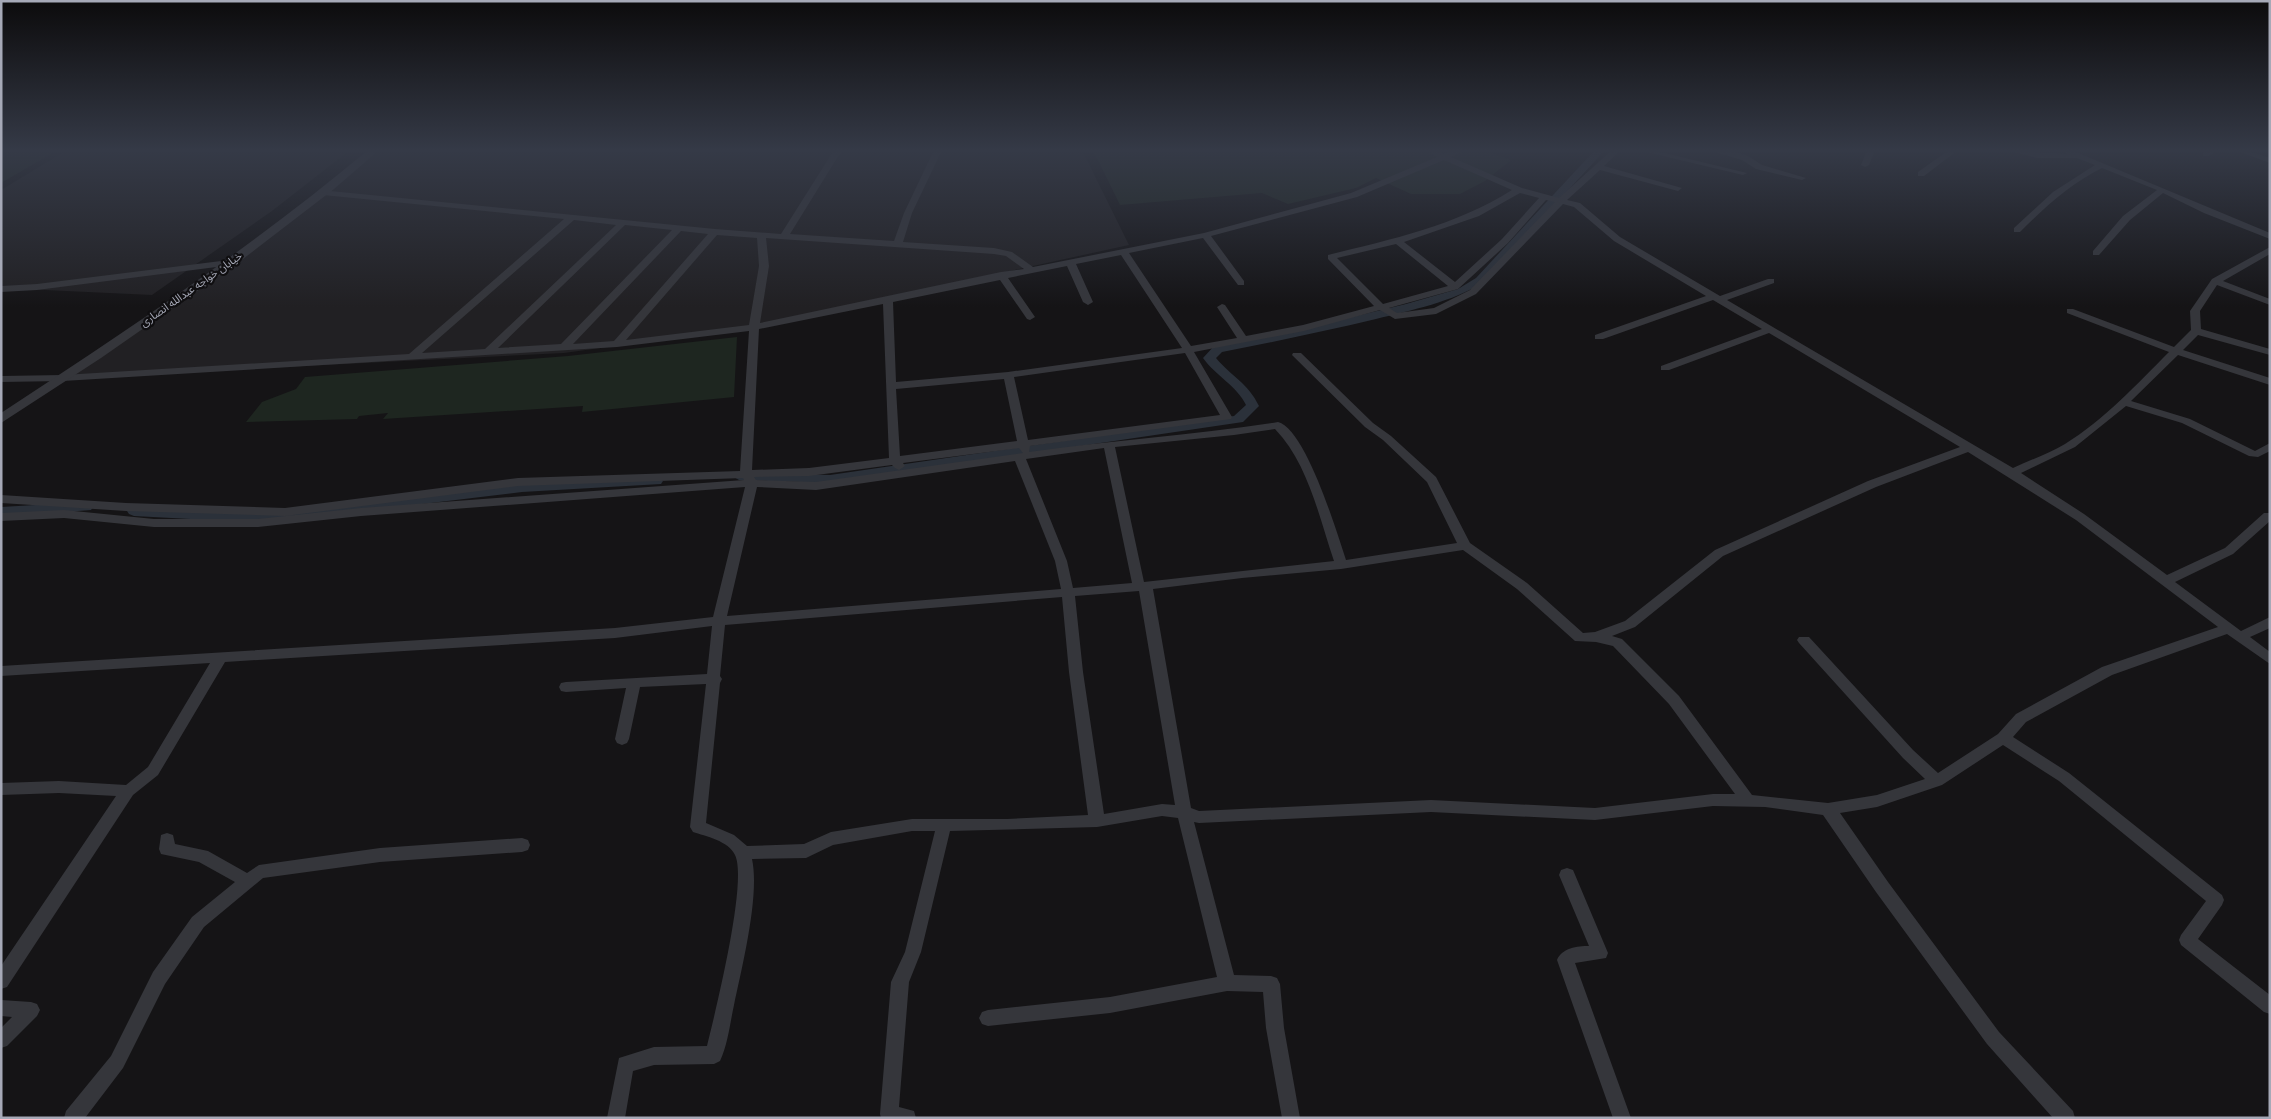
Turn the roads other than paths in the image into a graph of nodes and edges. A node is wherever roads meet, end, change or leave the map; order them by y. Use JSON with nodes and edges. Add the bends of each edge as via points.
{"nodes":[{"id":1,"x":310,"y":202,"type":"edge"},
{"id":2,"x":425,"y":202,"type":"edge"},
{"id":3,"x":805,"y":202,"type":"edge"},
{"id":4,"x":913,"y":202,"type":"edge"},
{"id":5,"x":1327,"y":202,"type":"edge"},
{"id":6,"x":1498,"y":202,"type":"edge"},
{"id":7,"x":1539,"y":202,"type":"edge"},
{"id":8,"x":1560,"y":202,"type":"edge"},
{"id":9,"x":1569,"y":202,"type":"edge"},
{"id":10,"x":2045,"y":202,"type":"edge"},
{"id":11,"x":2143,"y":202,"type":"edge"},
{"id":12,"x":2189,"y":202,"type":"edge"},
{"id":13,"x":572,"y":217,"type":"junction"},
{"id":14,"x":623,"y":223,"type":"junction"},
{"id":15,"x":678,"y":229,"type":"junction"},
{"id":16,"x":2016,"y":230,"type":"dead end"},
{"id":17,"x":716,"y":232,"type":"junction"},
{"id":18,"x":1205,"y":235,"type":"junction"},
{"id":19,"x":761,"y":236,"type":"junction"},
{"id":20,"x":2270,"y":236,"type":"edge"},
{"id":21,"x":782,"y":238,"type":"junction"},
{"id":22,"x":1397,"y":240,"type":"junction"},
{"id":23,"x":898,"y":245,"type":"junction"},
{"id":24,"x":2270,"y":250,"type":"edge"},
{"id":25,"x":1123,"y":251,"type":"junction"},
{"id":26,"x":2096,"y":253,"type":"dead end"},
{"id":27,"x":1070,"y":261,"type":"junction"},
{"id":28,"x":229,"y":263,"type":"junction"},
{"id":29,"x":1030,"y":270,"type":"junction"},
{"id":30,"x":1001,"y":275,"type":"junction"},
{"id":31,"x":1771,"y":281,"type":"dead end"},
{"id":32,"x":2215,"y":281,"type":"junction"},
{"id":33,"x":1241,"y":283,"type":"dead end"},
{"id":34,"x":1455,"y":287,"type":"junction"},
{"id":35,"x":1,"y":289,"type":"edge"},
{"id":36,"x":1717,"y":297,"type":"junction"},
{"id":37,"x":888,"y":300,"type":"junction"},
{"id":38,"x":1088,"y":302,"type":"dead end"},
{"id":39,"x":2270,"y":302,"type":"edge"},
{"id":40,"x":1222,"y":307,"type":"dead end"},
{"id":41,"x":1381,"y":307,"type":"junction"},
{"id":42,"x":2070,"y":311,"type":"dead end"},
{"id":43,"x":1030,"y":317,"type":"dead end"},
{"id":44,"x":754,"y":327,"type":"junction"},
{"id":45,"x":1770,"y":329,"type":"junction"},
{"id":46,"x":2196,"y":331,"type":"junction"},
{"id":47,"x":1599,"y":337,"type":"dead end"},
{"id":48,"x":1243,"y":339,"type":"junction"},
{"id":49,"x":617,"y":344,"type":"junction"},
{"id":50,"x":564,"y":347,"type":"junction"},
{"id":51,"x":1188,"y":350,"type":"junction"},
{"id":52,"x":2176,"y":351,"type":"junction"},
{"id":53,"x":488,"y":352,"type":"junction"},
{"id":54,"x":2270,"y":352,"type":"edge"},
{"id":55,"x":1296,"y":355,"type":"dead end"},
{"id":56,"x":412,"y":356,"type":"junction"},
{"id":57,"x":1665,"y":368,"type":"dead end"},
{"id":58,"x":1008,"y":375,"type":"junction"},
{"id":59,"x":64,"y":378,"type":"junction"},
{"id":60,"x":1,"y":379,"type":"edge"},
{"id":61,"x":2270,"y":382,"type":"edge"},
{"id":62,"x":892,"y":386,"type":"junction"},
{"id":63,"x":2124,"y":402,"type":"junction"},
{"id":64,"x":1227,"y":417,"type":"junction"},
{"id":65,"x":1,"y":419,"type":"edge"},
{"id":66,"x":1234,"y":432,"type":"junction"},
{"id":67,"x":1023,"y":443,"type":"junction"},
{"id":68,"x":1109,"y":444,"type":"junction"},
{"id":69,"x":2270,"y":446,"type":"edge"},
{"id":70,"x":1970,"y":447,"type":"junction"},
{"id":71,"x":1023,"y":458,"type":"junction"},
{"id":72,"x":895,"y":459,"type":"junction"},
{"id":73,"x":2012,"y":473,"type":"junction"},
{"id":74,"x":902,"y":474,"type":"junction"},
{"id":75,"x":749,"y":478,"type":"junction"},
{"id":76,"x":1,"y":500,"type":"edge"},
{"id":77,"x":1,"y":516,"type":"edge"},
{"id":78,"x":2268,"y":516,"type":"dead end"},
{"id":79,"x":1465,"y":546,"type":"junction"},
{"id":80,"x":1341,"y":565,"type":"junction"},
{"id":81,"x":2166,"y":581,"type":"junction"},
{"id":82,"x":1143,"y":586,"type":"junction"},
{"id":83,"x":1068,"y":592,"type":"junction"},
{"id":84,"x":720,"y":621,"type":"junction"},
{"id":85,"x":2270,"y":622,"type":"edge"},
{"id":86,"x":2235,"y":632,"type":"junction"},
{"id":87,"x":1596,"y":636,"type":"junction"},
{"id":88,"x":1804,"y":640,"type":"dead end"},
{"id":89,"x":222,"y":657,"type":"junction"},
{"id":90,"x":2270,"y":659,"type":"edge"},
{"id":91,"x":1,"y":671,"type":"edge"},
{"id":92,"x":714,"y":679,"type":"junction"},
{"id":93,"x":634,"y":682,"type":"junction"},
{"id":94,"x":566,"y":688,"type":"dead end"},
{"id":95,"x":2003,"y":738,"type":"junction"},
{"id":96,"x":622,"y":739,"type":"dead end"},
{"id":97,"x":1937,"y":781,"type":"junction"},
{"id":98,"x":1,"y":789,"type":"edge"},
{"id":99,"x":128,"y":791,"type":"junction"},
{"id":100,"x":1748,"y":801,"type":"junction"},
{"id":101,"x":1828,"y":809,"type":"junction"},
{"id":102,"x":1184,"y":812,"type":"junction"},
{"id":103,"x":1097,"y":821,"type":"junction"},
{"id":104,"x":944,"y":825,"type":"junction"},
{"id":105,"x":167,"y":840,"type":"dead end"},
{"id":106,"x":522,"y":845,"type":"dead end"},
{"id":107,"x":744,"y":853,"type":"junction"},
{"id":108,"x":1567,"y":875,"type":"dead end"},
{"id":109,"x":247,"y":882,"type":"junction"},
{"id":110,"x":1,"y":981,"type":"edge"},
{"id":111,"x":1227,"y":983,"type":"junction"},
{"id":112,"x":2270,"y":1006,"type":"edge"},
{"id":113,"x":1,"y":1008,"type":"edge"},
{"id":114,"x":988,"y":1018,"type":"dead end"},
{"id":115,"x":1,"y":1040,"type":"edge"},
{"id":116,"x":73,"y":1118,"type":"edge"},
{"id":117,"x":616,"y":1118,"type":"edge"},
{"id":118,"x":907,"y":1118,"type":"edge"},
{"id":119,"x":1290,"y":1118,"type":"edge"},
{"id":120,"x":1622,"y":1118,"type":"edge"},
{"id":121,"x":2066,"y":1118,"type":"edge"}],
"edges":[{"from":1,"to":28,"type":"street","name":"خیابان خواجه عبدالله انصاری"},
{"from":2,"to":13,"type":"street"},
{"from":3,"to":21,"type":"street"},
{"from":4,"to":23,"type":"street"},
{"from":5,"to":18,"type":"street"},
{"from":6,"to":22,"type":"street","via":[[1479,213]]},
{"from":7,"to":34,"type":"street","via":[[1505,241]]},
{"from":8,"to":41,"type":"street","via":[[1474,292],[1436,311],[1394,316]]},
{"from":9,"to":36,"type":"street","via":[[1577,205],[1617,239]]},
{"from":10,"to":16,"type":"street"},
{"from":11,"to":26,"type":"street","via":[[2118,225]]},
{"from":12,"to":20,"type":"street"},
{"from":13,"to":14,"type":"street"},
{"from":13,"to":56,"type":"street"},
{"from":14,"to":15,"type":"street"},
{"from":14,"to":53,"type":"street"},
{"from":15,"to":17,"type":"street"},
{"from":15,"to":50,"type":"street"},
{"from":17,"to":19,"type":"street"},
{"from":17,"to":49,"type":"street"},
{"from":18,"to":25,"type":"street"},
{"from":18,"to":33,"type":"street"},
{"from":19,"to":21,"type":"street"},
{"from":19,"to":44,"type":"street","via":[[764,266]]},
{"from":21,"to":23,"type":"street"},
{"from":22,"to":34,"type":"street"},
{"from":22,"to":41,"type":"street","via":[[1331,257]]},
{"from":23,"to":29,"type":"street","via":[[994,251],[1008,254]]},
{"from":24,"to":32,"type":"street"},
{"from":25,"to":27,"type":"street"},
{"from":25,"to":51,"type":"street"},
{"from":27,"to":29,"type":"street"},
{"from":27,"to":38,"type":"street"},
{"from":28,"to":35,"type":"street"},
{"from":28,"to":59,"type":"street","name":"خیابان خواجه عبدالله انصاری"},
{"from":29,"to":30,"type":"street"},
{"from":30,"to":37,"type":"street"},
{"from":30,"to":43,"type":"street"},
{"from":31,"to":36,"type":"street"},
{"from":32,"to":39,"type":"street"},
{"from":32,"to":46,"type":"street","via":[[2195,311]]},
{"from":34,"to":41,"type":"street"},
{"from":36,"to":45,"type":"street"},
{"from":36,"to":47,"type":"street"},
{"from":37,"to":44,"type":"street"},
{"from":37,"to":62,"type":"street"},
{"from":40,"to":48,"type":"street"},
{"from":41,"to":48,"type":"street","via":[[1304,328]]},
{"from":42,"to":52,"type":"street"},
{"from":44,"to":49,"type":"street"},
{"from":44,"to":75,"type":"street"},
{"from":45,"to":57,"type":"street"},
{"from":45,"to":70,"type":"street"},
{"from":46,"to":52,"type":"street"},
{"from":46,"to":54,"type":"street"},
{"from":48,"to":51,"type":"street"},
{"from":49,"to":50,"type":"street"},
{"from":50,"to":53,"type":"street"},
{"from":51,"to":58,"type":"street"},
{"from":51,"to":64,"type":"street"},
{"from":52,"to":61,"type":"street"},
{"from":52,"to":63,"type":"street"},
{"from":53,"to":56,"type":"street"},
{"from":55,"to":79,"type":"street","via":[[1432,480]]},
{"from":56,"to":59,"type":"street"},
{"from":58,"to":62,"type":"street"},
{"from":58,"to":67,"type":"street"},
{"from":59,"to":60,"type":"street"},
{"from":59,"to":65,"type":"street","name":"خیابان خواجه عبدالله انصاری"},
{"from":62,"to":72,"type":"street","via":[[890,412]]},
{"from":63,"to":69,"type":"street","via":[[2186,421],[2253,454]]},
{"from":63,"to":73,"type":"street","via":[[2076,441]]},
{"from":64,"to":66,"type":"street"},
{"from":64,"to":67,"type":"street"},
{"from":66,"to":68,"type":"street"},
{"from":66,"to":80,"type":"street","via":[[1278,425],[1287,431],[1312,480]]},
{"from":67,"to":71,"type":"street"},
{"from":67,"to":72,"type":"street"},
{"from":68,"to":71,"type":"street"},
{"from":68,"to":82,"type":"street"},
{"from":70,"to":73,"type":"street"},
{"from":70,"to":87,"type":"street","via":[[1872,484],[1719,553],[1630,624]]},
{"from":71,"to":74,"type":"street"},
{"from":71,"to":83,"type":"street","via":[[1061,561]]},
{"from":72,"to":74,"type":"street"},
{"from":72,"to":75,"type":"street"},
{"from":73,"to":81,"type":"street","via":[[2080,516]]},
{"from":74,"to":75,"type":"street","via":[[816,486]]},
{"from":75,"to":76,"type":"street","via":[[518,482],[285,512]]},
{"from":75,"to":77,"type":"street","via":[[258,523],[154,523],[64,514]]},
{"from":75,"to":84,"type":"street"},
{"from":78,"to":81,"type":"street","via":[[2229,551]]},
{"from":79,"to":80,"type":"street"},
{"from":79,"to":87,"type":"street","via":[[1522,586],[1580,638]]},
{"from":80,"to":82,"type":"street"},
{"from":81,"to":86,"type":"street"},
{"from":82,"to":83,"type":"street"},
{"from":82,"to":102,"type":"street"},
{"from":83,"to":84,"type":"street"},
{"from":83,"to":103,"type":"street"},
{"from":84,"to":89,"type":"street","via":[[615,633]]},
{"from":84,"to":92,"type":"street"},
{"from":85,"to":86,"type":"street"},
{"from":86,"to":90,"type":"street"},
{"from":86,"to":95,"type":"street","via":[[2107,671],[2021,718]]},
{"from":87,"to":100,"type":"street","via":[[1617,642],[1674,700]]},
{"from":88,"to":97,"type":"street","via":[[1892,737]]},
{"from":89,"to":91,"type":"street"},
{"from":89,"to":99,"type":"street","via":[[153,771]]},
{"from":92,"to":93,"type":"street"},
{"from":92,"to":107,"type":"street","via":[[698,827],[730,839]]},
{"from":93,"to":94,"type":"street"},
{"from":93,"to":96,"type":"street"},
{"from":95,"to":97,"type":"street"},
{"from":95,"to":112,"type":"street","via":[[2064,777],[2216,900],[2186,940]]},
{"from":97,"to":101,"type":"street","via":[[1877,801]]},
{"from":98,"to":99,"type":"street","via":[[59,787]]},
{"from":99,"to":110,"type":"street"},
{"from":100,"to":101,"type":"street"},
{"from":100,"to":102,"type":"street","via":[[1713,800],[1595,814],[1432,806],[1199,817]]},
{"from":101,"to":121,"type":"street","via":[[1993,1038]]},
{"from":102,"to":103,"type":"street","via":[[1162,810]]},
{"from":102,"to":111,"type":"street"},
{"from":103,"to":104,"type":"street"},
{"from":104,"to":107,"type":"street","via":[[912,825],[831,839],[806,851]]},
{"from":104,"to":118,"type":"street","via":[[914,952],[900,982],[889,1114]]},
{"from":105,"to":109,"type":"street","via":[[168,848],[202,856]]},
{"from":106,"to":109,"type":"street","via":[[380,854],[259,872]]},
{"from":107,"to":117,"type":"street","via":[[747,877],[728,1003],[714,1055],[654,1056],[625,1064]]},
{"from":108,"to":120,"type":"street","via":[[1600,953],[1576,954],[1565,960]]},
{"from":109,"to":116,"type":"street","via":[[198,922],[159,978],[117,1062]]},
{"from":111,"to":114,"type":"street","via":[[1110,1005]]},
{"from":111,"to":119,"type":"street","via":[[1271,984]]},
{"from":113,"to":115,"type":"street","via":[[31,1010]]}]}
